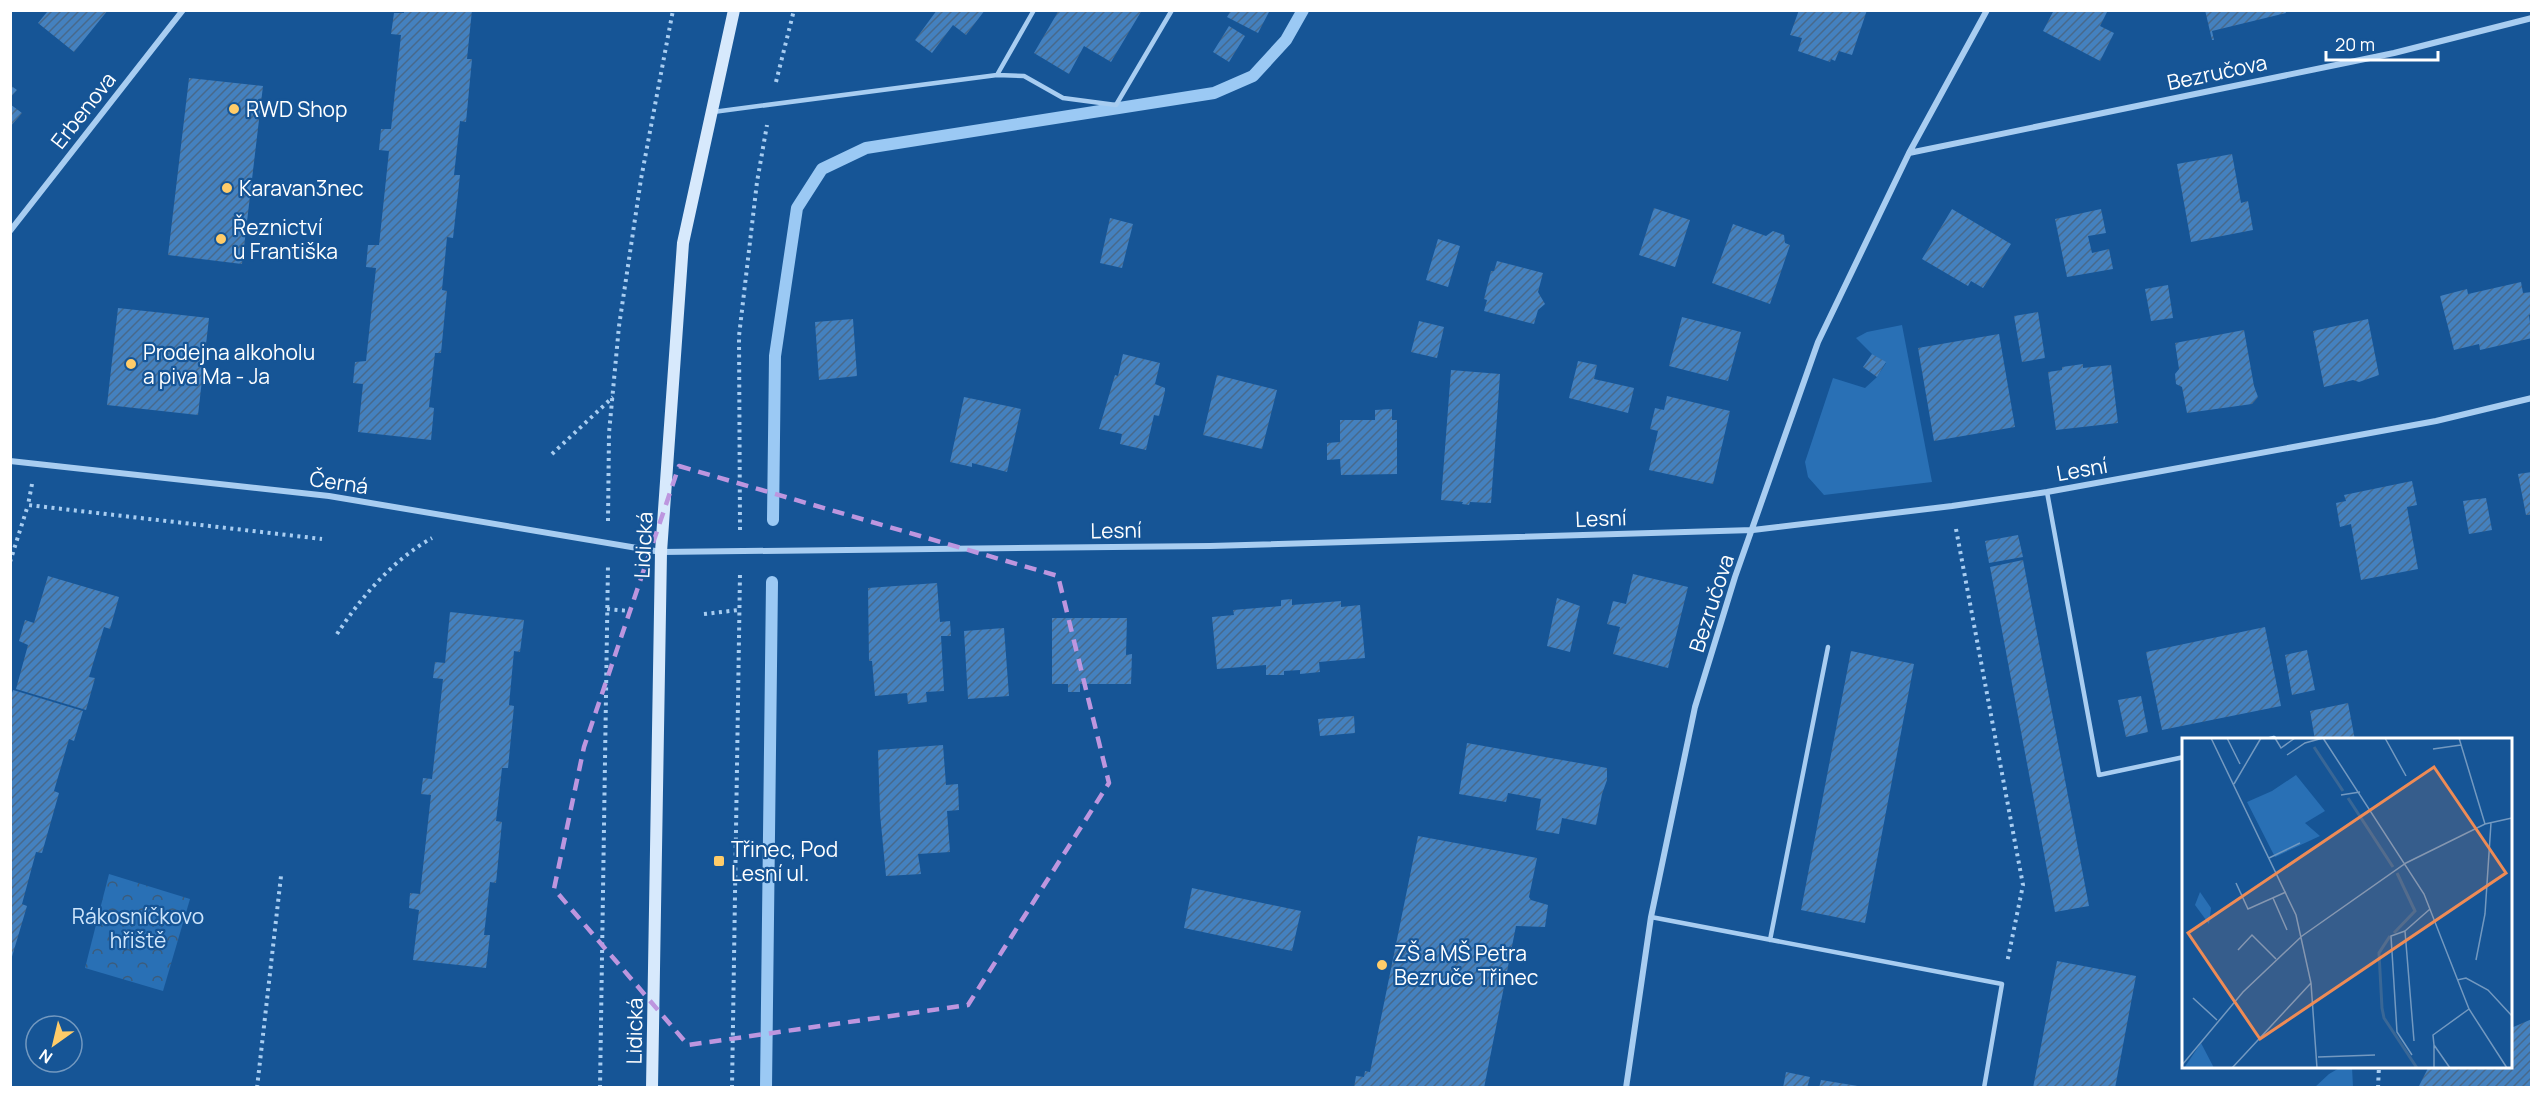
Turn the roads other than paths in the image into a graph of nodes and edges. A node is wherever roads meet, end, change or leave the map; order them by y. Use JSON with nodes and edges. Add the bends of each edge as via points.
{"nodes":[{"id":1,"x":183,"y":10,"type":"edge"},
{"id":2,"x":734,"y":10,"type":"edge"},
{"id":3,"x":1034,"y":10,"type":"edge"},
{"id":4,"x":1172,"y":10,"type":"edge"},
{"id":5,"x":1987,"y":10,"type":"edge"},
{"id":6,"x":2532,"y":18,"type":"edge"},
{"id":7,"x":997,"y":75,"type":"junction"},
{"id":8,"x":710,"y":112,"type":"junction"},
{"id":9,"x":1909,"y":153,"type":"junction"},
{"id":10,"x":10,"y":231,"type":"edge"},
{"id":11,"x":2532,"y":398,"type":"edge"},
{"id":12,"x":10,"y":461,"type":"edge"},
{"id":13,"x":2047,"y":492,"type":"junction"},
{"id":14,"x":1753,"y":530,"type":"junction"},
{"id":15,"x":661,"y":552,"type":"junction"},
{"id":16,"x":1828,"y":647,"type":"dead end"},
{"id":17,"x":2182,"y":757,"type":"edge"},
{"id":18,"x":1650,"y":917,"type":"junction"},
{"id":19,"x":1770,"y":940,"type":"junction"},
{"id":20,"x":652,"y":1088,"type":"edge"},
{"id":21,"x":1626,"y":1088,"type":"edge"},
{"id":22,"x":1984,"y":1088,"type":"edge"}],
"edges":[{"from":1,"to":10,"type":"street","name":"Erbenova"},
{"from":2,"to":8,"type":"street","name":"Lidická"},
{"from":3,"to":7,"type":"lane"},
{"from":4,"to":7,"type":"lane","via":[[1116,105],[1063,98],[1024,76]]},
{"from":5,"to":9,"type":"street","name":"Bezručova"},
{"from":6,"to":9,"type":"street","name":"Bezručova","via":[[2394,53]]},
{"from":7,"to":8,"type":"lane"},
{"from":8,"to":15,"type":"street","name":"Lidická","via":[[683,243]]},
{"from":9,"to":14,"type":"street","name":"Bezručova","via":[[1818,342]]},
{"from":11,"to":13,"type":"street","name":"Lesní","via":[[2436,421]]},
{"from":12,"to":15,"type":"street","name":"Černá","via":[[329,496]]},
{"from":13,"to":14,"type":"street","name":"Lesní"},
{"from":13,"to":17,"type":"lane","via":[[2099,775]]},
{"from":14,"to":15,"type":"street","name":"Lesní","via":[[1210,546]]},
{"from":14,"to":18,"type":"street","name":"Bezručova","via":[[1695,707]]},
{"from":15,"to":20,"type":"street","name":"Lidická"},
{"from":16,"to":19,"type":"lane"},
{"from":18,"to":19,"type":"lane"},
{"from":18,"to":21,"type":"street","name":"Bezručova"},
{"from":19,"to":22,"type":"lane","via":[[2002,984]]}]}
